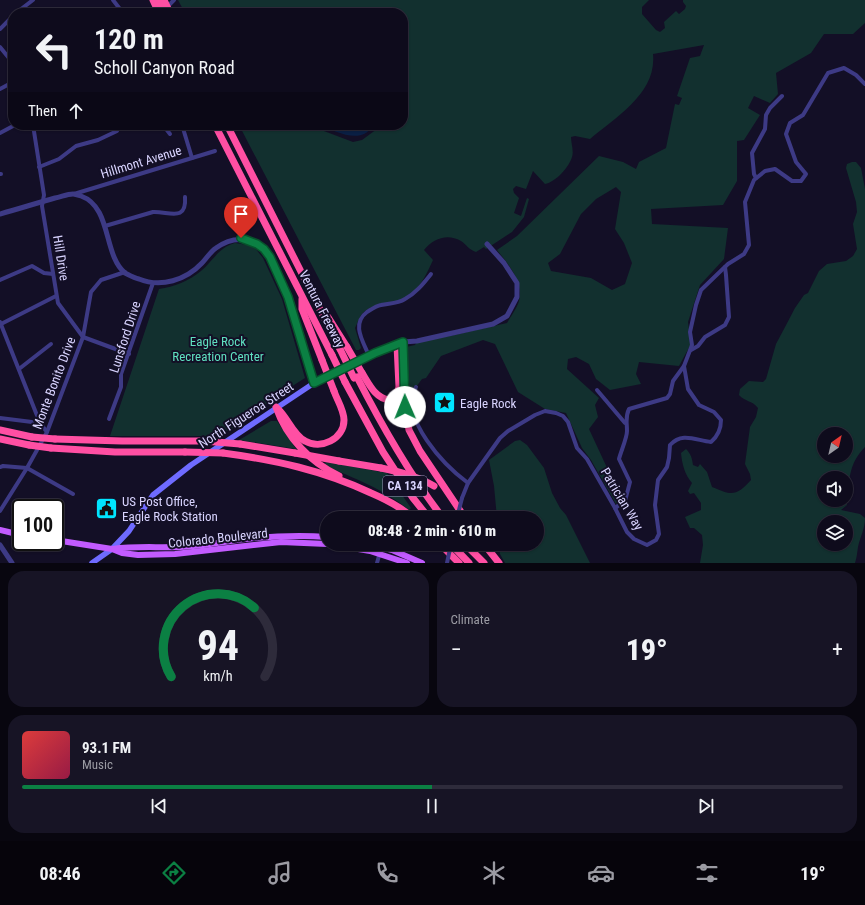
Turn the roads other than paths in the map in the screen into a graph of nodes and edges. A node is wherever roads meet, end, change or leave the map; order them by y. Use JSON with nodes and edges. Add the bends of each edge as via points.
{"nodes":[{"id":1,"x":33,"y":0,"type":"edge"},
{"id":2,"x":174,"y":0,"type":"edge"},
{"id":3,"x":23,"y":8,"type":"edge"},
{"id":4,"x":167,"y":8,"type":"edge"},
{"id":5,"x":8,"y":21,"type":"edge"},
{"id":6,"x":0,"y":29,"type":"edge"},
{"id":7,"x":0,"y":47,"type":"edge"},
{"id":8,"x":8,"y":57,"type":"edge"},
{"id":9,"x":865,"y":84,"type":"edge"},
{"id":10,"x":782,"y":96,"type":"dead end"},
{"id":11,"x":34,"y":130,"type":"edge"},
{"id":12,"x":116,"y":130,"type":"edge"},
{"id":13,"x":167,"y":130,"type":"edge"},
{"id":14,"x":184,"y":130,"type":"edge"},
{"id":15,"x":218,"y":130,"type":"edge"},
{"id":16,"x":223,"y":130,"type":"edge"},
{"id":17,"x":229,"y":130,"type":"edge"},
{"id":18,"x":234,"y":130,"type":"edge"},
{"id":19,"x":170,"y":134,"type":"dead end"},
{"id":20,"x":215,"y":151,"type":"dead end"},
{"id":21,"x":192,"y":158,"type":"junction"},
{"id":22,"x":39,"y":167,"type":"junction"},
{"id":23,"x":756,"y":178,"type":"junction"},
{"id":24,"x":74,"y":194,"type":"junction"},
{"id":25,"x":184,"y":197,"type":"dead end"},
{"id":26,"x":43,"y":201,"type":"junction"},
{"id":27,"x":0,"y":214,"type":"edge"},
{"id":28,"x":105,"y":226,"type":"junction"},
{"id":29,"x":487,"y":244,"type":"dead end"},
{"id":30,"x":725,"y":267,"type":"junction"},
{"id":31,"x":125,"y":272,"type":"junction"},
{"id":32,"x":54,"y":274,"type":"junction"},
{"id":33,"x":431,"y":274,"type":"dead end"},
{"id":34,"x":0,"y":280,"type":"edge"},
{"id":35,"x":154,"y":283,"type":"junction"},
{"id":36,"x":301,"y":295,"type":"junction"},
{"id":37,"x":56,"y":296,"type":"junction"},
{"id":38,"x":0,"y":323,"type":"edge"},
{"id":39,"x":83,"y":337,"type":"junction"},
{"id":40,"x":400,"y":343,"type":"junction"},
{"id":41,"x":51,"y":344,"type":"dead end"},
{"id":42,"x":690,"y":350,"type":"junction"},
{"id":43,"x":339,"y":351,"type":"junction"},
{"id":44,"x":129,"y":354,"type":"junction"},
{"id":45,"x":369,"y":356,"type":"junction"},
{"id":46,"x":684,"y":366,"type":"junction"},
{"id":47,"x":19,"y":370,"type":"junction"},
{"id":48,"x":353,"y":378,"type":"junction"},
{"id":49,"x":314,"y":383,"type":"junction"},
{"id":50,"x":416,"y":387,"type":"dead end"},
{"id":51,"x":597,"y":390,"type":"dead end"},
{"id":52,"x":276,"y":407,"type":"junction"},
{"id":53,"x":0,"y":418,"type":"edge"},
{"id":54,"x":109,"y":419,"type":"dead end"},
{"id":55,"x":40,"y":423,"type":"junction"},
{"id":56,"x":626,"y":423,"type":"junction"},
{"id":57,"x":0,"y":430,"type":"edge"},
{"id":58,"x":47,"y":432,"type":"junction"},
{"id":59,"x":0,"y":439,"type":"edge"},
{"id":60,"x":0,"y":467,"type":"edge"},
{"id":61,"x":27,"y":468,"type":"junction"},
{"id":62,"x":468,"y":484,"type":"junction"},
{"id":63,"x":73,"y":494,"type":"dead end"},
{"id":64,"x":452,"y":500,"type":"junction"},
{"id":65,"x":394,"y":504,"type":"junction"},
{"id":66,"x":615,"y":508,"type":"junction"},
{"id":67,"x":0,"y":511,"type":"edge"},
{"id":68,"x":404,"y":511,"type":"edge"},
{"id":69,"x":423,"y":511,"type":"edge"},
{"id":70,"x":437,"y":511,"type":"edge"},
{"id":71,"x":459,"y":511,"type":"edge"},
{"id":72,"x":460,"y":511,"type":"edge"},
{"id":73,"x":0,"y":531,"type":"edge"},
{"id":74,"x":12,"y":533,"type":"edge"},
{"id":75,"x":0,"y":540,"type":"edge"},
{"id":76,"x":64,"y":541,"type":"edge"},
{"id":77,"x":320,"y":541,"type":"edge"},
{"id":78,"x":1,"y":546,"type":"edge"},
{"id":79,"x":112,"y":549,"type":"junction"},
{"id":80,"x":367,"y":551,"type":"edge"},
{"id":81,"x":380,"y":551,"type":"edge"},
{"id":82,"x":394,"y":551,"type":"edge"},
{"id":83,"x":447,"y":551,"type":"edge"},
{"id":84,"x":450,"y":551,"type":"edge"},
{"id":85,"x":457,"y":551,"type":"edge"},
{"id":86,"x":472,"y":551,"type":"edge"},
{"id":87,"x":490,"y":551,"type":"edge"},
{"id":88,"x":379,"y":554,"type":"junction"},
{"id":89,"x":12,"y":563,"type":"edge"},
{"id":90,"x":92,"y":563,"type":"edge"},
{"id":91,"x":376,"y":563,"type":"edge"},
{"id":92,"x":407,"y":563,"type":"edge"},
{"id":93,"x":422,"y":563,"type":"edge"},
{"id":94,"x":447,"y":563,"type":"edge"},
{"id":95,"x":459,"y":563,"type":"edge"},
{"id":96,"x":468,"y":563,"type":"edge"},
{"id":97,"x":484,"y":563,"type":"edge"},
{"id":98,"x":499,"y":563,"type":"edge"}],
"edges":[{"from":1,"to":3,"type":"street"},
{"from":2,"to":4,"type":"street"},
{"from":5,"to":6,"type":"street"},
{"from":7,"to":8,"type":"street"},
{"from":9,"to":23,"type":"street","via":[[844,68],[828,73],[803,115],[790,122],[786,134],[796,162],[806,174],[801,181],[792,181],[775,169],[765,170]]},
{"from":10,"to":23,"type":"street","via":[[766,115],[765,129],[752,152]]},
{"from":11,"to":22,"type":"street","name":"Hill Drive"},
{"from":12,"to":22,"type":"street","via":[[98,140],[76,146],[59,159]]},
{"from":13,"to":19,"type":"street"},
{"from":14,"to":21,"type":"street"},
{"from":15,"to":36,"type":"highway","name":"Ventura Freeway","number":"CA 134"},
{"from":16,"to":43,"type":"highway"},
{"from":17,"to":43,"type":"highway"},
{"from":18,"to":43,"type":"highway","name":"Ventura Freeway","via":[[321,305]]},
{"from":20,"to":21,"type":"street","name":"Hillmont Avenue"},
{"from":21,"to":24,"type":"street","name":"Hillmont Avenue"},
{"from":22,"to":26,"type":"street","name":"Hill Drive"},
{"from":23,"to":30,"type":"street","via":[[745,202],[749,245],[744,254]]},
{"from":24,"to":26,"type":"street"},
{"from":24,"to":28,"type":"street","via":[[91,202]]},
{"from":25,"to":28,"type":"street","via":[[184,209],[177,214],[153,212]]},
{"from":26,"to":27,"type":"street"},
{"from":26,"to":32,"type":"street","name":"Hill Drive"},
{"from":28,"to":31,"type":"street","via":[[112,252]]},
{"from":29,"to":40,"type":"street","via":[[504,263],[517,284],[517,296],[507,316],[493,324]]},
{"from":30,"to":42,"type":"street","via":[[701,290],[690,332]]},
{"from":30,"to":42,"type":"street","via":[[729,317],[725,325],[705,336],[698,346]]},
{"from":31,"to":35,"type":"street"},
{"from":31,"to":39,"type":"street","name":"Monte Bonito Drive","via":[[101,280],[94,287]]},
{"from":32,"to":34,"type":"street","via":[[44,273],[32,266]]},
{"from":32,"to":37,"type":"street","name":"Hill Drive"},
{"from":33,"to":45,"type":"street","via":[[420,288],[404,300],[379,305],[361,318],[359,330]]},
{"from":35,"to":44,"type":"street","name":"Lunsford Drive"},
{"from":35,"to":49,"type":"street","via":[[172,282],[188,274],[203,263],[214,248],[226,241],[241,238],[257,244],[270,257],[285,289]]},
{"from":36,"to":43,"type":"highway","name":"Ventura Freeway","number":"CA 134"},
{"from":36,"to":52,"type":"highway","bridge":true,"via":[[302,309],[343,413],[343,426],[331,442],[312,444],[299,436]]},
{"from":37,"to":38,"type":"street"},
{"from":37,"to":39,"type":"street","name":"Hill Drive","via":[[58,303]]},
{"from":38,"to":47,"type":"street"},
{"from":39,"to":44,"type":"street"},
{"from":39,"to":58,"type":"street","name":"Monte Bonito Drive"},
{"from":40,"to":45,"type":"main road","name":"North Figueroa Street"},
{"from":40,"to":48,"type":"highway","via":[[399,387],[393,398],[389,400],[379,397]]},
{"from":40,"to":64,"type":"highway","via":[[409,430]]},
{"from":41,"to":47,"type":"street"},
{"from":42,"to":46,"type":"street"},
{"from":43,"to":48,"type":"highway","bridge":true},
{"from":43,"to":48,"type":"highway","name":"Ventura Freeway","number":"CA 134","bridge":true},
{"from":44,"to":54,"type":"street","name":"Lunsford Drive","via":[[121,376],[121,387]]},
{"from":45,"to":49,"type":"main road","name":"North Figueroa Street"},
{"from":46,"to":56,"type":"street","via":[[673,381],[667,398],[629,409]]},
{"from":46,"to":66,"type":"street","name":"Patrician Way","via":[[688,389],[699,405],[714,412],[721,420],[720,429],[711,442],[686,437],[676,438],[670,445],[667,467],[658,480],[655,505],[659,534],[656,540],[647,545],[634,539],[627,532]]},
{"from":47,"to":55,"type":"street"},
{"from":48,"to":69,"type":"highway","name":"Ventura Freeway","number":"CA 134","via":[[383,452]]},
{"from":48,"to":70,"type":"highway","name":"Ventura Freeway","number":"CA 134"},
{"from":49,"to":52,"type":"main road","name":"North Figueroa Street"},
{"from":50,"to":62,"type":"street","via":[[413,402],[423,435],[437,454]]},
{"from":51,"to":56,"type":"street"},
{"from":52,"to":65,"type":"highway","via":[[294,441],[313,461]]},
{"from":52,"to":79,"type":"main road","name":"North Figueroa Street","via":[[191,465],[153,495],[129,531]]},
{"from":53,"to":55,"type":"street"},
{"from":55,"to":58,"type":"street"},
{"from":56,"to":66,"type":"street","via":[[627,432],[619,459],[630,482],[625,500]]},
{"from":57,"to":64,"type":"highway","bridge":true,"via":[[55,439],[204,441],[240,444],[380,468],[416,477],[434,486]]},
{"from":58,"to":61,"type":"street","name":"Monte Bonito Drive"},
{"from":59,"to":65,"type":"highway","bridge":true,"via":[[51,448],[115,452],[223,453],[268,459],[310,470]]},
{"from":60,"to":61,"type":"street"},
{"from":61,"to":63,"type":"street"},
{"from":61,"to":67,"type":"street","name":"Monte Bonito Drive"},
{"from":62,"to":66,"type":"street","name":"Patrician Way","via":[[500,438],[527,419],[545,411],[563,416],[568,422],[577,448],[587,459]]},
{"from":62,"to":71,"type":"street","name":"Patrician Way","bridge":true},
{"from":64,"to":72,"type":"highway"},
{"from":65,"to":68,"type":"highway"},
{"from":73,"to":74,"type":"main road"},
{"from":75,"to":78,"type":"street"},
{"from":76,"to":79,"type":"main road","name":"Colorado Boulevard"},
{"from":77,"to":79,"type":"main road","name":"Colorado Boulevard","via":[[282,539],[174,551],[128,547]]},
{"from":78,"to":89,"type":"street"},
{"from":79,"to":90,"type":"main road","name":"North Figueroa Street"},
{"from":80,"to":88,"type":"main road","name":"Colorado Boulevard"},
{"from":81,"to":88,"type":"street"},
{"from":82,"to":93,"type":"main road"},
{"from":83,"to":95,"type":"highway"},
{"from":84,"to":94,"type":"street","bridge":true},
{"from":85,"to":96,"type":"highway"},
{"from":86,"to":97,"type":"highway"},
{"from":87,"to":98,"type":"highway"},
{"from":88,"to":91,"type":"street"},
{"from":88,"to":92,"type":"main road","name":"Colorado Boulevard"}]}
